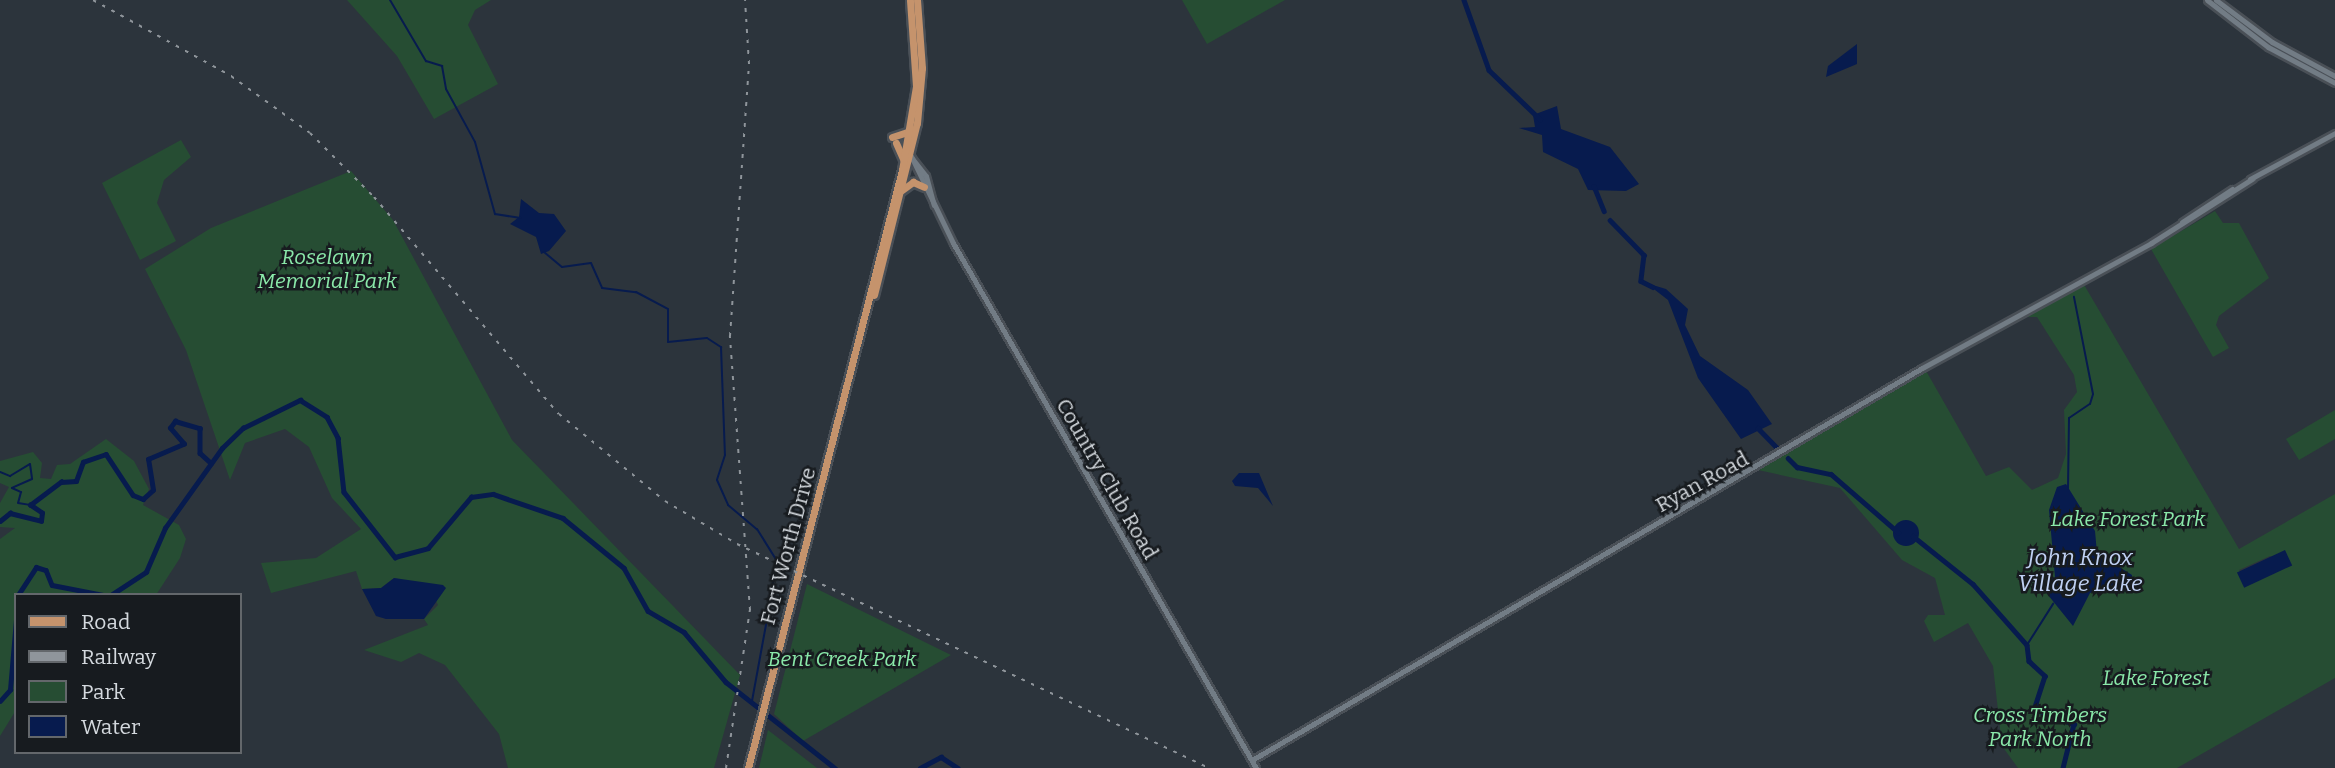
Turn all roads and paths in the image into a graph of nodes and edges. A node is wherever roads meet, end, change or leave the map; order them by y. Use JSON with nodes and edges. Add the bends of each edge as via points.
{"nodes":[{"id":1,"x":910,"y":0,"type":"edge"},
{"id":2,"x":917,"y":0,"type":"edge"},
{"id":3,"x":2207,"y":0,"type":"edge"},
{"id":4,"x":2216,"y":0,"type":"edge"},
{"id":5,"x":2335,"y":76,"type":"edge"},
{"id":6,"x":2335,"y":83,"type":"edge"},
{"id":7,"x":911,"y":131,"type":"junction"},
{"id":8,"x":2335,"y":134,"type":"edge"},
{"id":9,"x":907,"y":157,"type":"junction"},
{"id":10,"x":924,"y":187,"type":"junction"},
{"id":11,"x":901,"y":190,"type":"junction"},
{"id":12,"x":934,"y":205,"type":"junction"},
{"id":13,"x":851,"y":373,"type":"junction"},
{"id":14,"x":1252,"y":760,"type":"junction"},
{"id":15,"x":748,"y":768,"type":"edge"},
{"id":16,"x":1256,"y":768,"type":"edge"}],
"edges":[{"from":1,"to":7,"type":"main road","name":"Fort Worth Drive","via":[[916,69]]},
{"from":2,"to":9,"type":"main road","name":"Fort Worth Drive","via":[[922,76]]},
{"from":3,"to":6,"type":"main road","via":[[2268,47]]},
{"from":4,"to":5,"type":"main road","via":[[2272,43]]},
{"from":7,"to":9,"type":"main road","name":"Fort Worth Drive"},
{"from":7,"to":9,"type":"main road","via":[[894,140]]},
{"from":8,"to":14,"type":"main road","name":"Ryan Road"},
{"from":9,"to":10,"type":"main road","name":"Country Club Road"},
{"from":9,"to":11,"type":"main road","name":"Fort Worth Drive"},
{"from":9,"to":12,"type":"main road","name":"Country Club Road","via":[[926,176]]},
{"from":9,"to":13,"type":"main road","name":"Fort Worth Drive"},
{"from":10,"to":11,"type":"main road","via":[[913,182]]},
{"from":10,"to":12,"type":"main road","name":"Country Club Road"},
{"from":11,"to":13,"type":"main road","name":"Fort Worth Drive"},
{"from":12,"to":14,"type":"main road","name":"Country Club Road"},
{"from":13,"to":15,"type":"main road","name":"Fort Worth Drive"},
{"from":14,"to":16,"type":"main road","name":"Country Club Road"}]}
